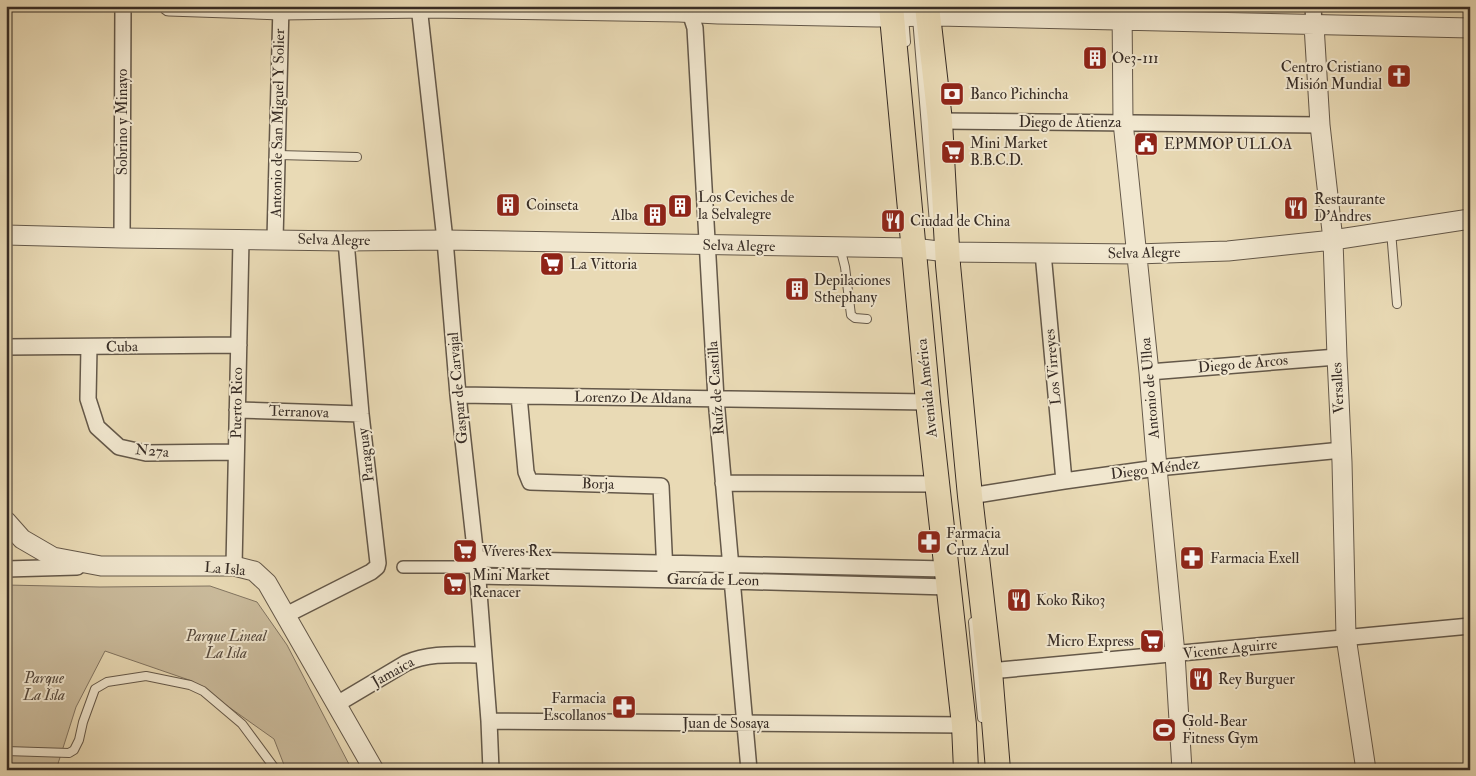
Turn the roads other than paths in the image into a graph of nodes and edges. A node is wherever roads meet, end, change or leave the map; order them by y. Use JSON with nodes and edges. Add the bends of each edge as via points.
{"nodes":[{"id":1,"x":123,"y":6,"type":"edge"},
{"id":2,"x":169,"y":6,"type":"edge"},
{"id":3,"x":419,"y":7,"type":"edge"},
{"id":4,"x":281,"y":8,"type":"edge"},
{"id":5,"x":533,"y":8,"type":"edge"},
{"id":6,"x":689,"y":9,"type":"edge"},
{"id":7,"x":909,"y":12,"type":"edge"},
{"id":8,"x":983,"y":12,"type":"edge"},
{"id":9,"x":1122,"y":13,"type":"edge"},
{"id":10,"x":1313,"y":16,"type":"edge"},
{"id":11,"x":1470,"y":28,"type":"edge"},
{"id":12,"x":907,"y":50,"type":"dead end"},
{"id":13,"x":940,"y":121,"type":"junction"},
{"id":14,"x":1123,"y":122,"type":"junction"},
{"id":15,"x":1320,"y":125,"type":"junction"},
{"id":16,"x":278,"y":155,"type":"junction"},
{"id":17,"x":357,"y":156,"type":"dead end"},
{"id":18,"x":1470,"y":219,"type":"edge"},
{"id":19,"x":1391,"y":231,"type":"junction"},
{"id":20,"x":935,"y":232,"type":"dead end"},
{"id":21,"x":6,"y":235,"type":"edge"},
{"id":22,"x":122,"y":238,"type":"junction"},
{"id":23,"x":276,"y":239,"type":"junction"},
{"id":24,"x":241,"y":240,"type":"junction"},
{"id":25,"x":445,"y":240,"type":"junction"},
{"id":26,"x":1333,"y":240,"type":"junction"},
{"id":27,"x":346,"y":241,"type":"junction"},
{"id":28,"x":706,"y":245,"type":"junction"},
{"id":29,"x":840,"y":247,"type":"junction"},
{"id":30,"x":930,"y":250,"type":"junction"},
{"id":31,"x":1043,"y":253,"type":"junction"},
{"id":32,"x":1136,"y":254,"type":"junction"},
{"id":33,"x":1397,"y":304,"type":"dead end"},
{"id":34,"x":867,"y":320,"type":"dead end"},
{"id":35,"x":238,"y":345,"type":"junction"},
{"id":36,"x":6,"y":347,"type":"edge"},
{"id":37,"x":89,"y":347,"type":"junction"},
{"id":38,"x":1337,"y":356,"type":"junction"},
{"id":39,"x":1149,"y":372,"type":"junction"},
{"id":40,"x":458,"y":395,"type":"junction"},
{"id":41,"x":519,"y":396,"type":"junction"},
{"id":42,"x":716,"y":399,"type":"junction"},
{"id":43,"x":928,"y":402,"type":"junction"},
{"id":44,"x":237,"y":410,"type":"junction"},
{"id":45,"x":361,"y":414,"type":"junction"},
{"id":46,"x":1342,"y":450,"type":"junction"},
{"id":47,"x":236,"y":452,"type":"junction"},
{"id":48,"x":942,"y":454,"type":"dead end"},
{"id":49,"x":1156,"y":468,"type":"junction"},
{"id":50,"x":1064,"y":480,"type":"junction"},
{"id":51,"x":723,"y":482,"type":"junction"},
{"id":52,"x":937,"y":484,"type":"junction"},
{"id":53,"x":970,"y":496,"type":"junction"},
{"id":54,"x":6,"y":522,"type":"edge"},
{"id":55,"x":664,"y":563,"type":"junction"},
{"id":56,"x":731,"y":565,"type":"junction"},
{"id":57,"x":101,"y":566,"type":"junction"},
{"id":58,"x":234,"y":566,"type":"junction"},
{"id":59,"x":477,"y":567,"type":"junction"},
{"id":60,"x":403,"y":568,"type":"dead end"},
{"id":61,"x":6,"y":569,"type":"edge"},
{"id":62,"x":947,"y":578,"type":"junction"},
{"id":63,"x":665,"y":580,"type":"junction"},
{"id":64,"x":732,"y":580,"type":"junction"},
{"id":65,"x":972,"y":611,"type":"dead end"},
{"id":66,"x":286,"y":614,"type":"junction"},
{"id":67,"x":1470,"y":626,"type":"edge"},
{"id":68,"x":1346,"y":637,"type":"junction"},
{"id":69,"x":1175,"y":654,"type":"junction"},
{"id":70,"x":483,"y":655,"type":"junction"},
{"id":71,"x":990,"y":671,"type":"junction"},
{"id":72,"x":337,"y":704,"type":"junction"},
{"id":73,"x":489,"y":721,"type":"junction"},
{"id":74,"x":745,"y":723,"type":"junction"},
{"id":75,"x":974,"y":728,"type":"junction"},
{"id":76,"x":6,"y":751,"type":"edge"},
{"id":77,"x":970,"y":765,"type":"edge"},
{"id":78,"x":276,"y":770,"type":"edge"},
{"id":79,"x":374,"y":770,"type":"edge"},
{"id":80,"x":491,"y":770,"type":"edge"},
{"id":81,"x":749,"y":770,"type":"edge"},
{"id":82,"x":998,"y":770,"type":"edge"},
{"id":83,"x":1182,"y":770,"type":"edge"},
{"id":84,"x":1366,"y":770,"type":"edge"}],
"edges":[{"from":1,"to":22,"type":"street","name":"Sobrino y Minayo"},
{"from":2,"to":4,"type":"street"},
{"from":3,"to":4,"type":"street"},
{"from":3,"to":5,"type":"street"},
{"from":3,"to":25,"type":"street","name":"Gaspar de Carvajal"},
{"from":4,"to":16,"type":"street","name":"Antonio de San Miguel Y Solier"},
{"from":5,"to":6,"type":"street"},
{"from":6,"to":7,"type":"street"},
{"from":6,"to":28,"type":"street","name":"Ruíz de Castilla","via":[[695,28]]},
{"from":7,"to":8,"type":"street"},
{"from":7,"to":12,"type":"lane"},
{"from":7,"to":13,"type":"main road","name":"Avenida América"},
{"from":7,"to":20,"type":"lane"},
{"from":7,"to":30,"type":"main road","name":"Avenida América"},
{"from":8,"to":9,"type":"street"},
{"from":9,"to":10,"type":"street"},
{"from":9,"to":14,"type":"street","name":"Antonio de Ulloa"},
{"from":10,"to":11,"type":"street"},
{"from":10,"to":15,"type":"street","name":"Versalles"},
{"from":13,"to":14,"type":"street","name":"Diego de Atienza"},
{"from":13,"to":30,"type":"main road","name":"Avenida América"},
{"from":14,"to":15,"type":"street","name":"Diego de Atienza"},
{"from":14,"to":32,"type":"street","name":"Antonio de Ulloa"},
{"from":15,"to":26,"type":"street","name":"Versalles"},
{"from":16,"to":17,"type":"lane"},
{"from":16,"to":23,"type":"street","name":"Antonio de San Miguel Y Solier"},
{"from":18,"to":19,"type":"street","name":"Selva Alegre"},
{"from":19,"to":26,"type":"street","name":"Selva Alegre"},
{"from":19,"to":33,"type":"lane"},
{"from":21,"to":22,"type":"street","name":"Selva Alegre"},
{"from":22,"to":24,"type":"street","name":"Selva Alegre"},
{"from":23,"to":24,"type":"street","name":"Selva Alegre"},
{"from":23,"to":27,"type":"street","name":"Selva Alegre"},
{"from":24,"to":35,"type":"street","name":"Puerto Rico"},
{"from":25,"to":27,"type":"street","name":"Selva Alegre"},
{"from":25,"to":28,"type":"street","name":"Selva Alegre"},
{"from":25,"to":40,"type":"street","name":"Gaspar de Carvajal"},
{"from":26,"to":32,"type":"street","name":"Selva Alegre","via":[[1228,251]]},
{"from":26,"to":38,"type":"street","name":"Versalles"},
{"from":27,"to":45,"type":"street","name":"Paraguay"},
{"from":28,"to":29,"type":"street","name":"Selva Alegre"},
{"from":28,"to":42,"type":"street","name":"Ruíz de Castilla"},
{"from":29,"to":30,"type":"street","name":"Selva Alegre"},
{"from":29,"to":34,"type":"lane","via":[[851,315]]},
{"from":30,"to":31,"type":"street","name":"Selva Alegre"},
{"from":30,"to":43,"type":"main road","name":"Avenida América"},
{"from":30,"to":53,"type":"main road","name":"Avenida América"},
{"from":31,"to":32,"type":"street","name":"Selva Alegre"},
{"from":31,"to":50,"type":"street","name":"Los Virreyes"},
{"from":32,"to":39,"type":"street","name":"Antonio de Ulloa"},
{"from":35,"to":37,"type":"street","name":"Cuba"},
{"from":35,"to":44,"type":"street","name":"Puerto Rico"},
{"from":36,"to":37,"type":"street","name":"Cuba"},
{"from":37,"to":47,"type":"street","name":"N27a","via":[[88,399],[97,427],[119,447],[146,453]]},
{"from":38,"to":39,"type":"street","name":"Diego de Arcos"},
{"from":38,"to":46,"type":"street","name":"Versalles"},
{"from":39,"to":49,"type":"street","name":"Antonio de Ulloa"},
{"from":40,"to":41,"type":"street","name":"Lorenzo De Aldana"},
{"from":40,"to":59,"type":"street","name":"Gaspar de Carvajal"},
{"from":41,"to":42,"type":"street","name":"Lorenzo De Aldana"},
{"from":41,"to":55,"type":"street","name":"Borja","via":[[526,472],[530,482],[661,486]]},
{"from":42,"to":43,"type":"street","name":"Lorenzo De Aldana"},
{"from":42,"to":51,"type":"street","name":"Ruíz de Castilla"},
{"from":43,"to":52,"type":"main road","name":"Avenida América"},
{"from":44,"to":45,"type":"street","name":"Terranova"},
{"from":44,"to":47,"type":"street","name":"Puerto Rico"},
{"from":45,"to":66,"type":"street","name":"Paraguay","via":[[377,567]]},
{"from":46,"to":49,"type":"street","name":"Diego Méndez"},
{"from":46,"to":68,"type":"street","name":"Versalles"},
{"from":47,"to":58,"type":"street","name":"Puerto Rico"},
{"from":48,"to":77,"type":"lane"},
{"from":49,"to":50,"type":"street","name":"Diego Méndez"},
{"from":49,"to":69,"type":"street","name":"Antonio de Ulloa"},
{"from":50,"to":53,"type":"street","name":"Diego Méndez"},
{"from":51,"to":52,"type":"street"},
{"from":51,"to":56,"type":"street","name":"Ruíz de Castilla"},
{"from":52,"to":62,"type":"main road","name":"Avenida América"},
{"from":53,"to":71,"type":"main road","name":"Avenida América"},
{"from":54,"to":57,"type":"street","name":"La Isla","via":[[22,539],[53,558]]},
{"from":55,"to":56,"type":"street","name":"García de Leon"},
{"from":55,"to":59,"type":"street","name":"García de Leon"},
{"from":55,"to":63,"type":"street","name":"Borja"},
{"from":56,"to":62,"type":"street","name":"García de Leon"},
{"from":56,"to":64,"type":"street","name":"Ruíz de Castilla"},
{"from":57,"to":58,"type":"street","name":"La Isla"},
{"from":57,"to":61,"type":"street"},
{"from":58,"to":66,"type":"street","name":"La Isla","via":[[254,571],[267,583]]},
{"from":59,"to":60,"type":"street"},
{"from":59,"to":63,"type":"street","name":"García de Leon"},
{"from":59,"to":70,"type":"street","name":"Gaspar de Carvajal"},
{"from":62,"to":64,"type":"street","name":"García de Leon"},
{"from":62,"to":75,"type":"main road","name":"Avenida América"},
{"from":63,"to":64,"type":"street","name":"García de Leon"},
{"from":64,"to":74,"type":"street","name":"Ruíz de Castilla"},
{"from":65,"to":75,"type":"lane"},
{"from":66,"to":72,"type":"street","name":"La Isla"},
{"from":67,"to":68,"type":"street","name":"Vicente Aguirre"},
{"from":68,"to":69,"type":"street","name":"Vicente Aguirre"},
{"from":68,"to":84,"type":"street","name":"Versalles"},
{"from":69,"to":71,"type":"street","name":"Vicente Aguirre"},
{"from":69,"to":83,"type":"street","name":"Antonio de Ulloa"},
{"from":70,"to":72,"type":"street","name":"Jamaica","via":[[418,658]]},
{"from":70,"to":73,"type":"street","name":"Gaspar de Carvajal"},
{"from":71,"to":82,"type":"main road","name":"Avenida América"},
{"from":72,"to":79,"type":"street","name":"La Isla"},
{"from":73,"to":74,"type":"street","name":"Juan de Sosaya"},
{"from":73,"to":80,"type":"street","name":"Gaspar de Carvajal"},
{"from":74,"to":75,"type":"street","name":"Juan de Sosaya"},
{"from":74,"to":81,"type":"street","name":"Ruíz de Castilla"},
{"from":75,"to":77,"type":"main road","name":"Avenida América"},
{"from":76,"to":78,"type":"lane","via":[[69,753],[74,750],[95,689],[107,682],[146,676],[203,691],[242,724]]}]}
